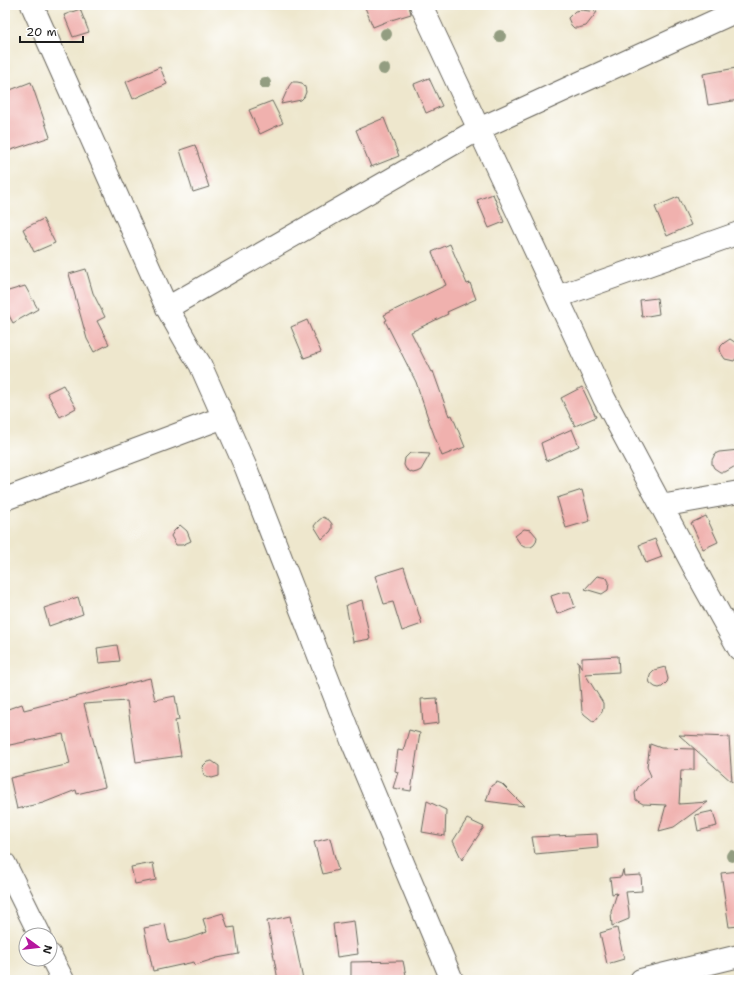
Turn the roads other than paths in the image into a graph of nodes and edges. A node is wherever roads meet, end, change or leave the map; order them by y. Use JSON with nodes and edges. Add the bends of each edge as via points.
{"nodes":[{"id":1,"x":32,"y":5,"type":"edge"},
{"id":2,"x":421,"y":5,"type":"edge"},
{"id":3,"x":739,"y":10,"type":"edge"},
{"id":4,"x":479,"y":129,"type":"junction"},
{"id":5,"x":739,"y":233,"type":"edge"},
{"id":6,"x":557,"y":297,"type":"junction"},
{"id":7,"x":167,"y":308,"type":"junction"},
{"id":8,"x":224,"y":417,"type":"junction"},
{"id":9,"x":739,"y":492,"type":"edge"},
{"id":10,"x":5,"y":499,"type":"edge"},
{"id":11,"x":661,"y":506,"type":"junction"},
{"id":12,"x":739,"y":649,"type":"edge"},
{"id":13,"x":5,"y":864,"type":"edge"},
{"id":14,"x":36,"y":927,"type":"edge"},
{"id":15,"x":739,"y":956,"type":"edge"},
{"id":16,"x":56,"y":967,"type":"edge"},
{"id":17,"x":62,"y":980,"type":"edge"},
{"id":18,"x":452,"y":980,"type":"edge"},
{"id":19,"x":641,"y":980,"type":"edge"}],
"edges":[{"from":1,"to":7,"type":"street"},
{"from":2,"to":4,"type":"street"},
{"from":3,"to":4,"type":"street"},
{"from":4,"to":6,"type":"street"},
{"from":4,"to":7,"type":"street"},
{"from":5,"to":6,"type":"street"},
{"from":6,"to":11,"type":"street","via":[[604,398]]},
{"from":7,"to":8,"type":"street","via":[[200,364]]},
{"from":8,"to":10,"type":"street"},
{"from":8,"to":18,"type":"street","via":[[352,741]]},
{"from":9,"to":11,"type":"street"},
{"from":11,"to":12,"type":"street"},
{"from":13,"to":14,"type":"street"},
{"from":15,"to":19,"type":"street"},
{"from":16,"to":17,"type":"street"}]}
